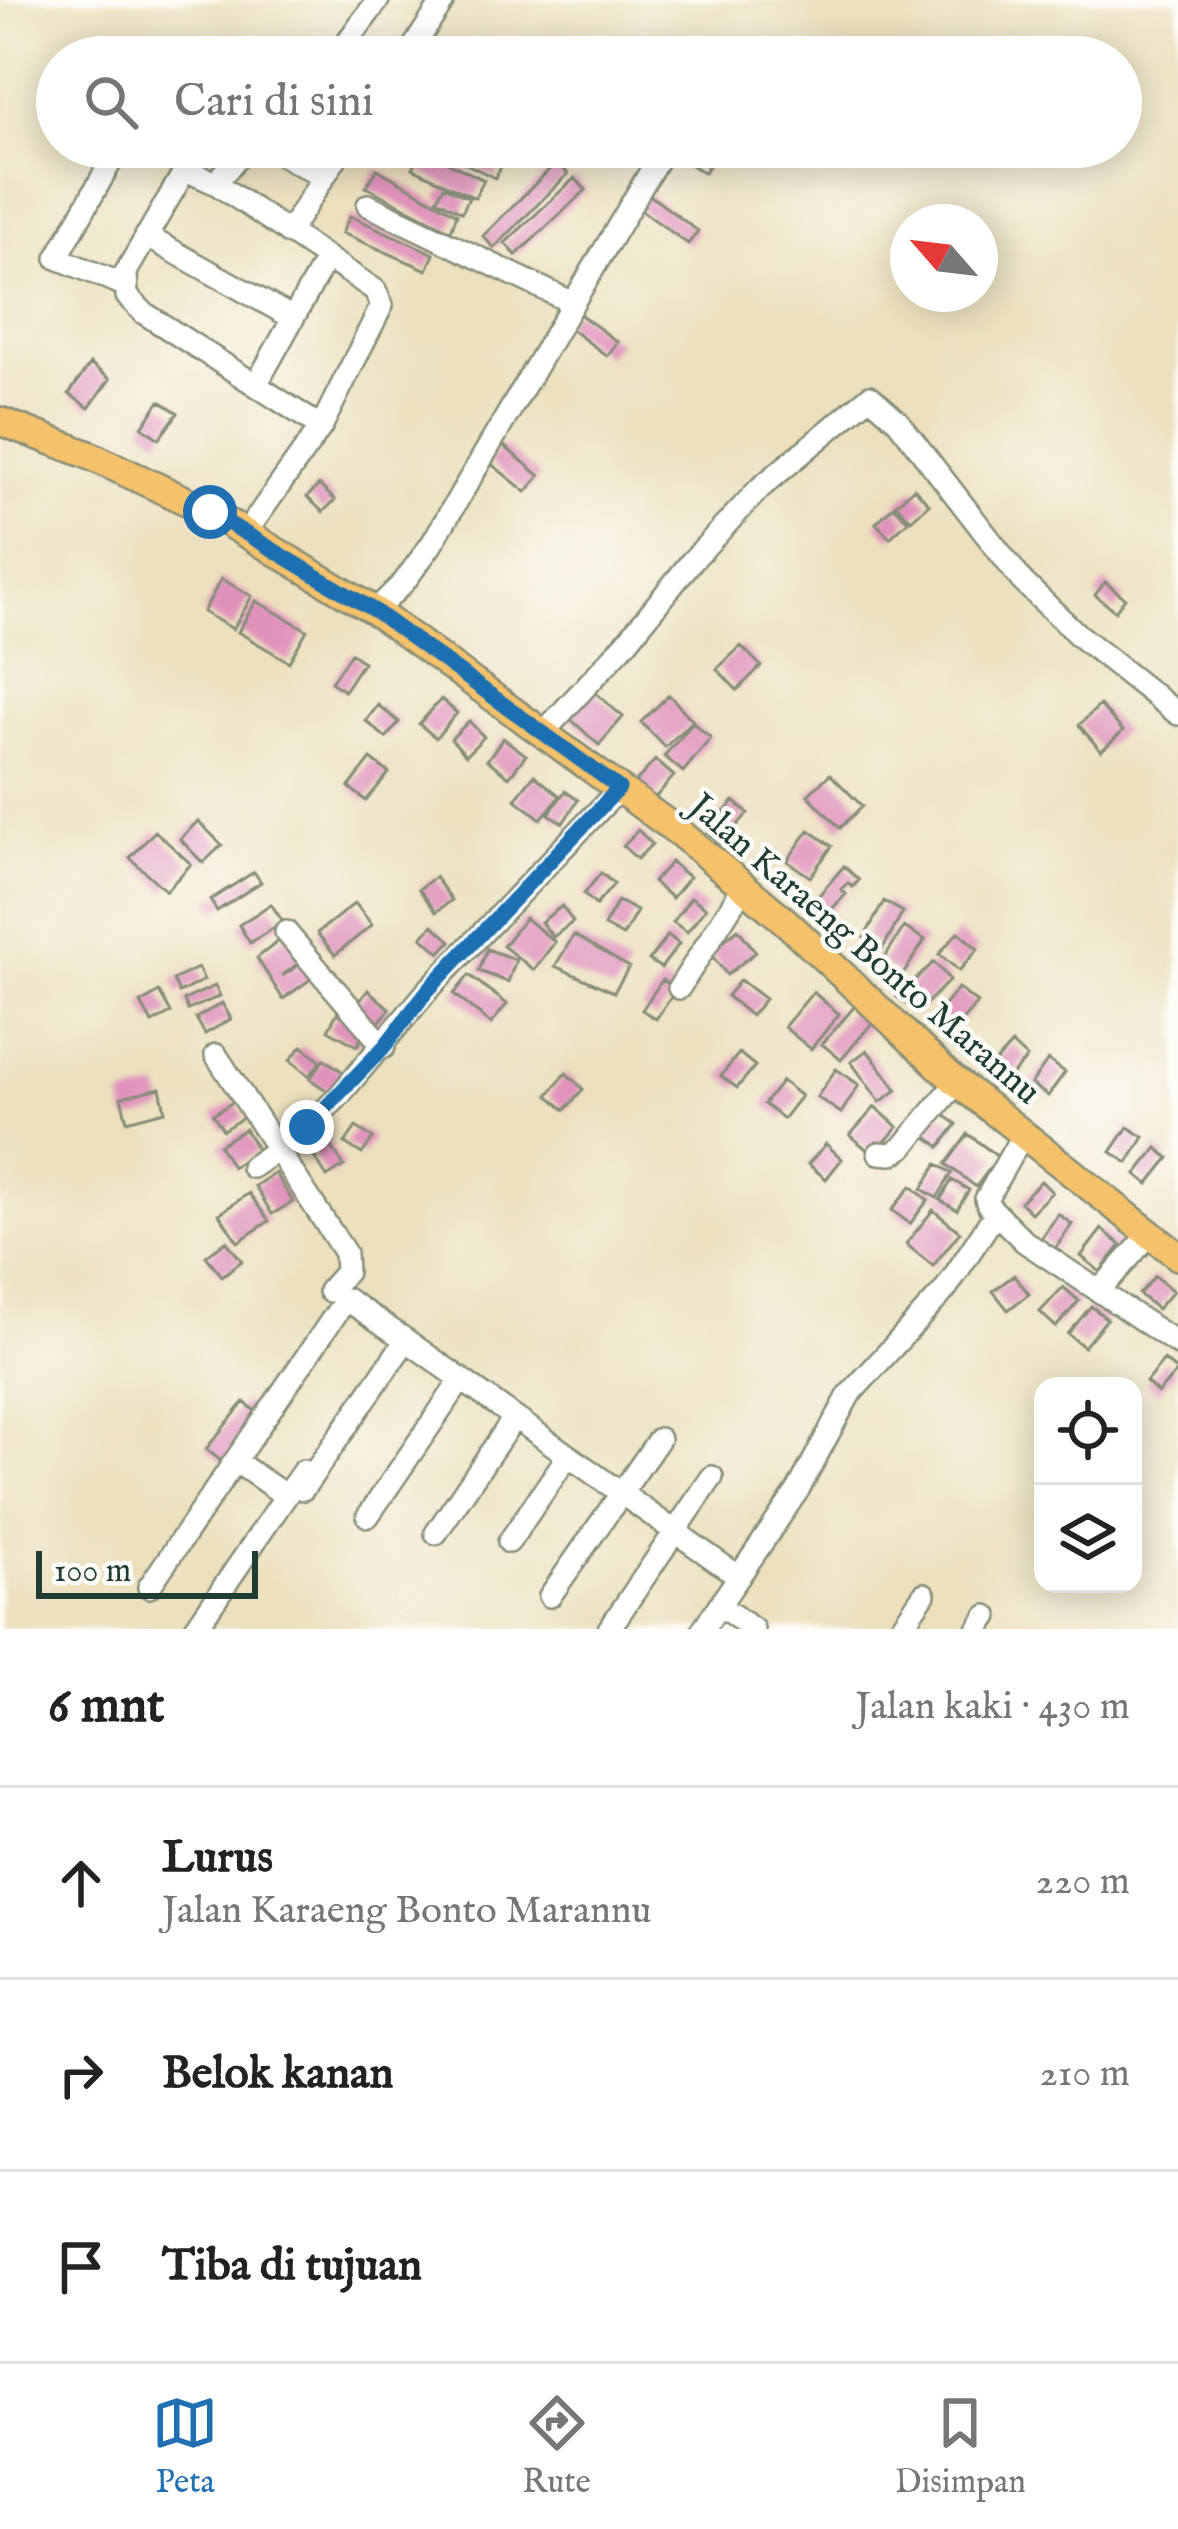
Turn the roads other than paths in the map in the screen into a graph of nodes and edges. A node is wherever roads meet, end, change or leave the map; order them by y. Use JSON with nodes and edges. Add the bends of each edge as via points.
{"nodes":[{"id":1,"x":378,"y":0,"type":"edge"},
{"id":2,"x":445,"y":0,"type":"edge"},
{"id":3,"x":351,"y":36,"type":"edge"},
{"id":4,"x":421,"y":36,"type":"edge"},
{"id":5,"x":107,"y":168,"type":"edge"},
{"id":6,"x":183,"y":168,"type":"edge"},
{"id":7,"x":202,"y":168,"type":"edge"},
{"id":8,"x":228,"y":168,"type":"edge"},
{"id":9,"x":306,"y":168,"type":"edge"},
{"id":10,"x":329,"y":168,"type":"edge"},
{"id":11,"x":653,"y":168,"type":"edge"},
{"id":12,"x":323,"y":177,"type":"junction"},
{"id":13,"x":215,"y":183,"type":"junction"},
{"id":14,"x":368,"y":205,"type":"dead end"},
{"id":15,"x":288,"y":233,"type":"junction"},
{"id":16,"x":146,"y":236,"type":"junction"},
{"id":17,"x":326,"y":259,"type":"junction"},
{"id":18,"x":124,"y":286,"type":"junction"},
{"id":19,"x":573,"y":303,"type":"junction"},
{"id":20,"x":293,"y":318,"type":"junction"},
{"id":21,"x":256,"y":385,"type":"junction"},
{"id":22,"x":0,"y":421,"type":"edge"},
{"id":23,"x":321,"y":427,"type":"junction"},
{"id":24,"x":247,"y":531,"type":"junction"},
{"id":25,"x":375,"y":611,"type":"junction"},
{"id":26,"x":1178,"y":714,"type":"edge"},
{"id":27,"x":544,"y":733,"type":"junction"},
{"id":28,"x":619,"y":788,"type":"junction"},
{"id":29,"x":744,"y":886,"type":"junction"},
{"id":30,"x":286,"y":932,"type":"dead end"},
{"id":31,"x":679,"y":988,"type":"dead end"},
{"id":32,"x":384,"y":1047,"type":"junction"},
{"id":33,"x":216,"y":1055,"type":"dead end"},
{"id":34,"x":957,"y":1082,"type":"junction"},
{"id":35,"x":1022,"y":1136,"type":"junction"},
{"id":36,"x":276,"y":1151,"type":"junction"},
{"id":37,"x":879,"y":1153,"type":"dead end"},
{"id":38,"x":252,"y":1167,"type":"dead end"},
{"id":39,"x":995,"y":1214,"type":"junction"},
{"id":40,"x":1150,"y":1234,"type":"junction"},
{"id":41,"x":1178,"y":1256,"type":"edge"},
{"id":42,"x":329,"y":1291,"type":"dead end"},
{"id":43,"x":1099,"y":1291,"type":"junction"},
{"id":44,"x":401,"y":1337,"type":"junction"},
{"id":45,"x":1178,"y":1344,"type":"edge"},
{"id":46,"x":461,"y":1380,"type":"junction"},
{"id":47,"x":514,"y":1418,"type":"junction"},
{"id":48,"x":659,"y":1439,"type":"dead end"},
{"id":49,"x":567,"y":1457,"type":"junction"},
{"id":50,"x":236,"y":1461,"type":"junction"},
{"id":51,"x":712,"y":1477,"type":"dead end"},
{"id":52,"x":295,"y":1492,"type":"junction"},
{"id":53,"x":620,"y":1496,"type":"junction"},
{"id":54,"x":368,"y":1516,"type":"dead end"},
{"id":55,"x":436,"y":1533,"type":"dead end"},
{"id":56,"x":674,"y":1533,"type":"junction"},
{"id":57,"x":508,"y":1542,"type":"dead end"},
{"id":58,"x":739,"y":1577,"type":"junction"},
{"id":59,"x":149,"y":1587,"type":"dead end"},
{"id":60,"x":924,"y":1594,"type":"dead end"},
{"id":61,"x":550,"y":1596,"type":"dead end"},
{"id":62,"x":719,"y":1605,"type":"junction"},
{"id":63,"x":195,"y":1629,"type":"edge"},
{"id":64,"x":609,"y":1629,"type":"edge"},
{"id":65,"x":703,"y":1629,"type":"edge"},
{"id":66,"x":753,"y":1629,"type":"edge"},
{"id":67,"x":900,"y":1629,"type":"edge"}],
"edges":[{"from":1,"to":3,"type":"street"},
{"from":2,"to":4,"type":"street"},
{"from":5,"to":18,"type":"street","via":[[57,258]]},
{"from":6,"to":16,"type":"street"},
{"from":7,"to":13,"type":"street"},
{"from":8,"to":13,"type":"street"},
{"from":9,"to":12,"type":"street"},
{"from":10,"to":12,"type":"street"},
{"from":11,"to":19,"type":"street"},
{"from":12,"to":15,"type":"street"},
{"from":13,"to":15,"type":"street"},
{"from":14,"to":19,"type":"street"},
{"from":15,"to":17,"type":"street"},
{"from":16,"to":18,"type":"street"},
{"from":16,"to":20,"type":"street"},
{"from":17,"to":20,"type":"street"},
{"from":17,"to":23,"type":"street","via":[[375,290],[382,305]]},
{"from":18,"to":21,"type":"street","via":[[145,313]]},
{"from":19,"to":25,"type":"street","via":[[431,545]]},
{"from":20,"to":21,"type":"street"},
{"from":21,"to":23,"type":"street"},
{"from":22,"to":24,"type":"main road","name":"Jalan Karaeng Bonto Marannu"},
{"from":23,"to":24,"type":"street"},
{"from":24,"to":25,"type":"main road","name":"Jalan Karaeng Bonto Marannu"},
{"from":25,"to":27,"type":"main road","name":"Jalan Karaeng Bonto Marannu"},
{"from":26,"to":27,"type":"street","via":[[1022,581],[870,396],[749,499]]},
{"from":27,"to":28,"type":"main road","name":"Jalan Karaeng Bonto Marannu"},
{"from":28,"to":29,"type":"main road","name":"Jalan Karaeng Bonto Marannu"},
{"from":28,"to":32,"type":"street"},
{"from":29,"to":31,"type":"street"},
{"from":29,"to":34,"type":"main road","name":"Jalan Karaeng Bonto Marannu"},
{"from":30,"to":32,"type":"street"},
{"from":32,"to":36,"type":"street"},
{"from":33,"to":36,"type":"street"},
{"from":34,"to":35,"type":"main road","name":"Jalan Karaeng Bonto Marannu"},
{"from":34,"to":37,"type":"street","via":[[904,1147]]},
{"from":35,"to":39,"type":"street","via":[[986,1199]]},
{"from":35,"to":40,"type":"main road","name":"Jalan Karaeng Bonto Marannu"},
{"from":36,"to":38,"type":"street"},
{"from":36,"to":42,"type":"street","via":[[347,1258],[342,1281]]},
{"from":39,"to":43,"type":"street"},
{"from":39,"to":58,"type":"street","via":[[945,1290],[849,1395]]},
{"from":40,"to":41,"type":"main road","name":"Jalan Karaeng Bonto Marannu"},
{"from":40,"to":43,"type":"street"},
{"from":43,"to":45,"type":"street"},
{"from":44,"to":46,"type":"street"},
{"from":44,"to":50,"type":"street","via":[[346,1299]]},
{"from":44,"to":52,"type":"street"},
{"from":46,"to":47,"type":"street"},
{"from":46,"to":54,"type":"street"},
{"from":47,"to":49,"type":"street"},
{"from":47,"to":55,"type":"street"},
{"from":48,"to":53,"type":"street"},
{"from":49,"to":53,"type":"street"},
{"from":49,"to":57,"type":"street"},
{"from":50,"to":52,"type":"street"},
{"from":50,"to":59,"type":"street"},
{"from":51,"to":56,"type":"street"},
{"from":52,"to":63,"type":"street"},
{"from":53,"to":56,"type":"street"},
{"from":53,"to":61,"type":"street"},
{"from":56,"to":58,"type":"street"},
{"from":56,"to":64,"type":"street"},
{"from":58,"to":62,"type":"street"},
{"from":60,"to":67,"type":"street"},
{"from":62,"to":65,"type":"street"},
{"from":62,"to":66,"type":"street"}]}
